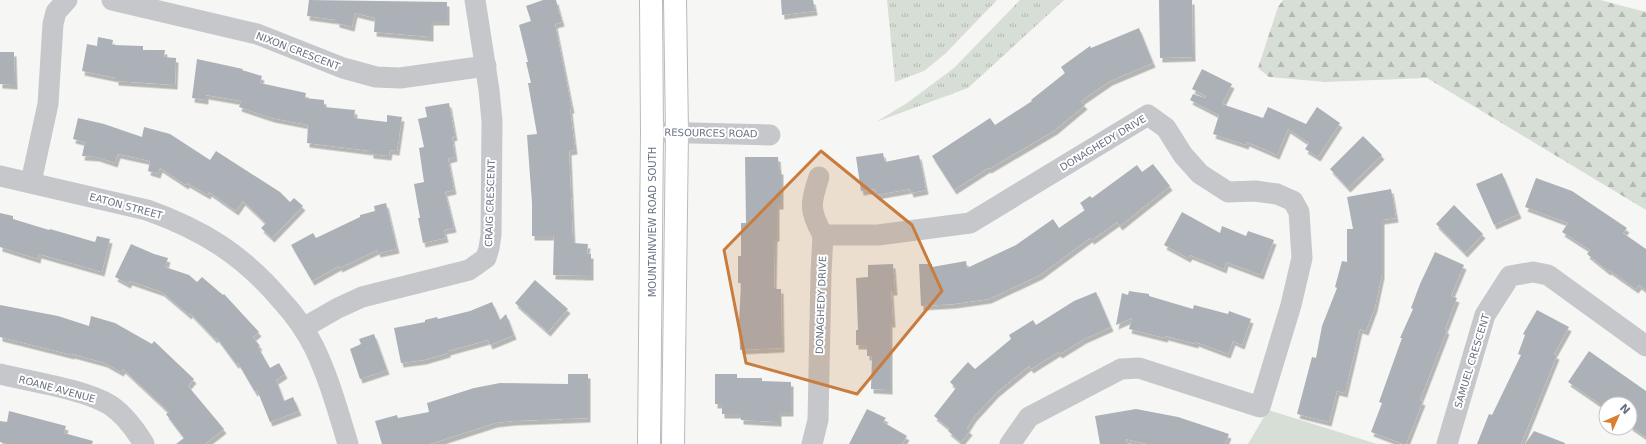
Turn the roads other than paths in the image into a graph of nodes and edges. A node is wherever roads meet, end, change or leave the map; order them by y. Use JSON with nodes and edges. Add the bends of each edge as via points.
{"nodes":[{"id":1,"x":67,"y":0,"type":"edge"},
{"id":2,"x":112,"y":0,"type":"edge"},
{"id":3,"x":475,"y":0,"type":"edge"},
{"id":4,"x":652,"y":0,"type":"edge"},
{"id":5,"x":676,"y":0,"type":"edge"},
{"id":6,"x":486,"y":66,"type":"junction"},
{"id":7,"x":652,"y":132,"type":"junction"},
{"id":8,"x":677,"y":132,"type":"junction"},
{"id":9,"x":770,"y":135,"type":"dead end"},
{"id":10,"x":0,"y":176,"type":"edge"},
{"id":11,"x":819,"y":177,"type":"dead end"},
{"id":12,"x":32,"y":182,"type":"junction"},
{"id":13,"x":823,"y":236,"type":"junction"},
{"id":14,"x":303,"y":328,"type":"junction"},
{"id":15,"x":1646,"y":346,"type":"edge"},
{"id":16,"x":0,"y":374,"type":"edge"},
{"id":17,"x":144,"y":444,"type":"edge"},
{"id":18,"x":348,"y":444,"type":"edge"},
{"id":19,"x":648,"y":444,"type":"edge"},
{"id":20,"x":673,"y":444,"type":"edge"},
{"id":21,"x":812,"y":444,"type":"edge"},
{"id":22,"x":1010,"y":444,"type":"edge"},
{"id":23,"x":1447,"y":444,"type":"edge"}],
"edges":[{"from":1,"to":12,"type":"street","via":[[56,12],[53,24],[48,104]]},
{"from":2,"to":6,"type":"street","name":"NIXON CRESCENT","via":[[257,34],[343,68],[376,77],[400,78]]},
{"from":3,"to":6,"type":"street","name":"CRAIG CRESCENT"},
{"from":4,"to":7,"type":"main road","name":"MOUNTAINVIEW ROAD SOUTH"},
{"from":5,"to":8,"type":"main road"},
{"from":6,"to":14,"type":"street","name":"CRAIG CRESCENT","via":[[492,121],[491,235],[486,258],[469,270],[362,297]]},
{"from":7,"to":8,"type":"street","name":"RESOURCES ROAD"},
{"from":7,"to":19,"type":"main road","name":"MOUNTAINVIEW ROAD SOUTH"},
{"from":8,"to":9,"type":"street","name":"RESOURCES ROAD"},
{"from":8,"to":20,"type":"main road"},
{"from":10,"to":12,"type":"street","name":"EATON STREET"},
{"from":11,"to":13,"type":"street","via":[[811,200],[814,220]]},
{"from":12,"to":14,"type":"street","name":"EATON STREET","via":[[147,210],[198,231],[254,270]]},
{"from":13,"to":21,"type":"street","name":"DONAGHEDY DRIVE","via":[[818,420]]},
{"from":13,"to":22,"type":"street","name":"DONAGHEDY DRIVE","via":[[878,234],[970,223],[1148,115],[1166,128],[1183,156],[1200,174],[1228,192],[1255,191],[1277,194],[1293,201],[1299,212],[1302,258],[1291,305],[1260,407],[1139,368],[1121,369],[1029,417]]},
{"from":14,"to":18,"type":"street","name":"EATON STREET","via":[[326,377]]},
{"from":15,"to":23,"type":"street","name":"SAMUEL CRESCENT","via":[[1548,275],[1533,272],[1510,276],[1485,315]]},
{"from":16,"to":17,"type":"street","name":"ROANE AVENUE","via":[[94,396],[111,406],[132,425]]}]}
